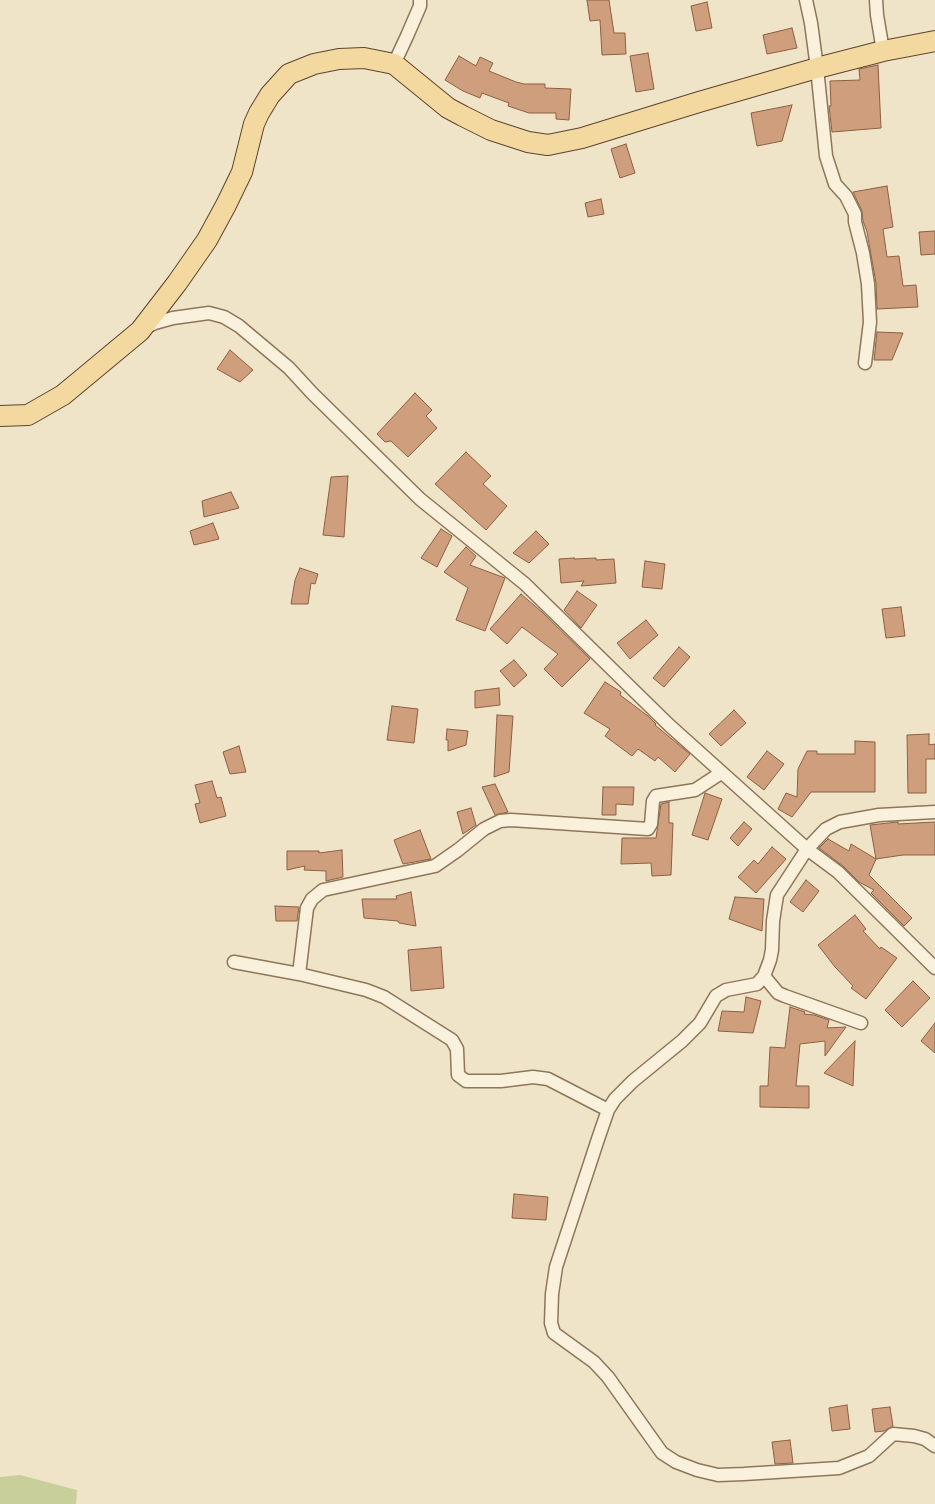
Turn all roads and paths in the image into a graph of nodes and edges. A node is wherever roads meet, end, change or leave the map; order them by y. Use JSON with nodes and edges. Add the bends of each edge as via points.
{"nodes":[{"id":1,"x":420,"y":0,"type":"edge"},
{"id":2,"x":806,"y":0,"type":"edge"},
{"id":3,"x":876,"y":0,"type":"edge"},
{"id":4,"x":935,"y":41,"type":"edge"},
{"id":5,"x":883,"y":51,"type":"junction"},
{"id":6,"x":394,"y":64,"type":"junction"},
{"id":7,"x":817,"y":68,"type":"junction"},
{"id":8,"x":140,"y":331,"type":"junction"},
{"id":9,"x":865,"y":363,"type":"dead end"},
{"id":10,"x":0,"y":416,"type":"edge"},
{"id":11,"x":721,"y":773,"type":"junction"},
{"id":12,"x":935,"y":812,"type":"edge"},
{"id":13,"x":807,"y":849,"type":"junction"},
{"id":14,"x":234,"y":962,"type":"dead end"},
{"id":15,"x":935,"y":968,"type":"edge"},
{"id":16,"x":299,"y":974,"type":"junction"},
{"id":17,"x":764,"y":976,"type":"junction"},
{"id":18,"x":861,"y":1023,"type":"dead end"},
{"id":19,"x":608,"y":1110,"type":"junction"},
{"id":20,"x":935,"y":1446,"type":"edge"}],
"edges":[{"from":1,"to":6,"type":"street"},
{"from":2,"to":7,"type":"street"},
{"from":3,"to":5,"type":"street"},
{"from":4,"to":5,"type":"main road"},
{"from":5,"to":7,"type":"main road"},
{"from":6,"to":7,"type":"main road","via":[[448,108],[463,116],[491,130],[548,145],[590,136]]},
{"from":6,"to":8,"type":"main road","via":[[364,58],[339,58],[289,74],[259,112],[242,172],[206,240]]},
{"from":7,"to":9,"type":"street","via":[[826,156],[835,184],[855,214],[863,253],[870,322]]},
{"from":8,"to":10,"type":"main road","via":[[64,394],[28,415]]},
{"from":8,"to":11,"type":"street","via":[[155,323],[193,314],[224,317],[239,326],[289,368],[420,499],[525,584]]},
{"from":11,"to":13,"type":"street"},
{"from":11,"to":16,"type":"street","via":[[695,790],[656,796],[648,829],[500,821],[484,829],[435,866],[324,890],[312,899],[307,908]]},
{"from":12,"to":13,"type":"street","via":[[879,815],[840,822],[826,829]]},
{"from":13,"to":15,"type":"street","via":[[838,872]]},
{"from":13,"to":17,"type":"street","via":[[777,895],[771,955]]},
{"from":14,"to":16,"type":"street"},
{"from":16,"to":19,"type":"street","via":[[384,997],[452,1040],[456,1045],[458,1075],[466,1081],[548,1078]]},
{"from":17,"to":18,"type":"street","via":[[786,996]]},
{"from":17,"to":19,"type":"street","via":[[757,984],[726,990],[716,996],[700,1023],[682,1042],[633,1081]]},
{"from":19,"to":20,"type":"street","via":[[556,1267],[551,1323],[554,1333],[608,1376],[662,1453],[676,1462],[718,1475],[839,1468],[869,1456],[893,1434],[914,1436]]}]}
